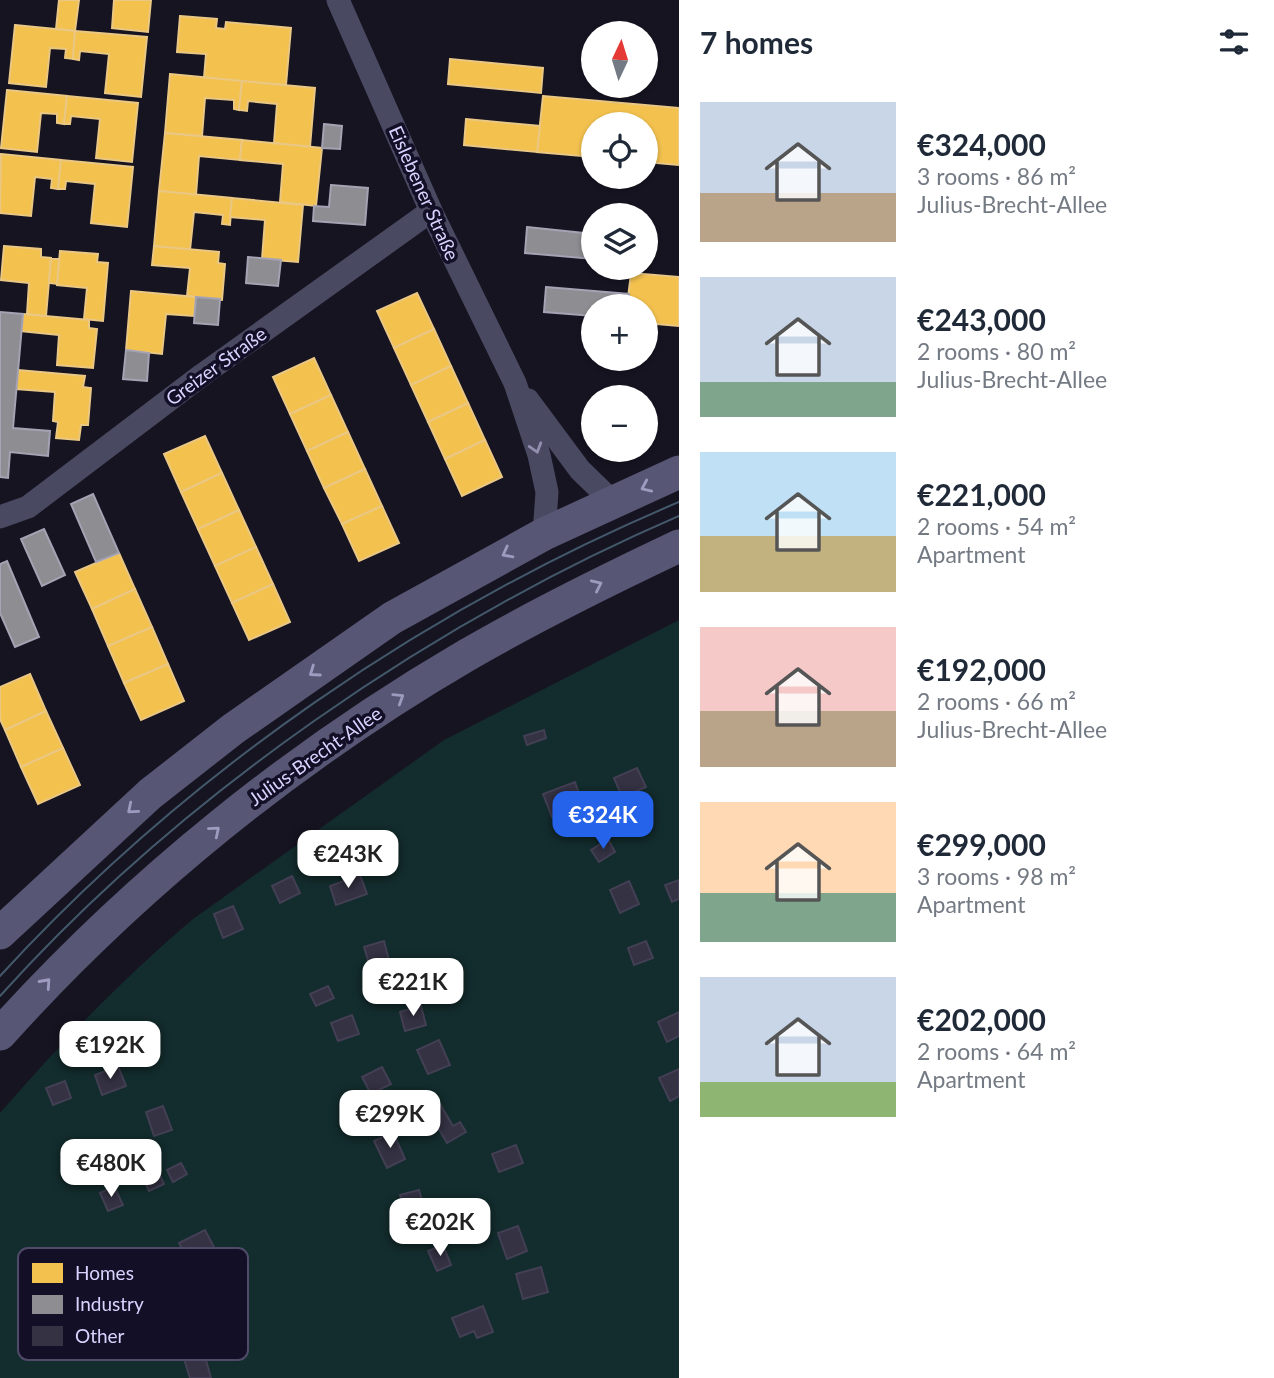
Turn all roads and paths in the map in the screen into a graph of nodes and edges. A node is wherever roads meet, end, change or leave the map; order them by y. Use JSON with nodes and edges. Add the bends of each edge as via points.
{"nodes":[{"id":1,"x":338,"y":0,"type":"edge"},
{"id":2,"x":431,"y":211,"type":"junction"},
{"id":3,"x":515,"y":383,"type":"junction"},
{"id":4,"x":679,"y":472,"type":"edge"},
{"id":5,"x":612,"y":501,"type":"junction"},
{"id":6,"x":0,"y":517,"type":"edge"},
{"id":7,"x":544,"y":534,"type":"junction"},
{"id":8,"x":679,"y":546,"type":"edge"},
{"id":9,"x":0,"y":933,"type":"edge"},
{"id":10,"x":0,"y":1034,"type":"edge"}],
"edges":[{"from":1,"to":2,"type":"street","name":"Eislebener Straße"},
{"from":2,"to":3,"type":"street","name":"Eislebener Straße"},
{"from":2,"to":6,"type":"street","name":"Greizer Straße","via":[[28,507]]},
{"from":3,"to":5,"type":"street","name":"Eislebener Straße","via":[[580,470]]},
{"from":3,"to":7,"type":"street","name":"Eislebener Straße","one_way":true,"via":[[547,492]]},
{"from":4,"to":5,"type":"main road","one_way":true},
{"from":5,"to":7,"type":"main road"},
{"from":7,"to":9,"type":"main road","one_way":true,"via":[[392,618],[233,729],[115,823]]},
{"from":10,"to":8,"type":"main road","name":"Julius-Brecht-Allee","one_way":true,"via":[[64,964],[268,786],[466,655]]}]}
